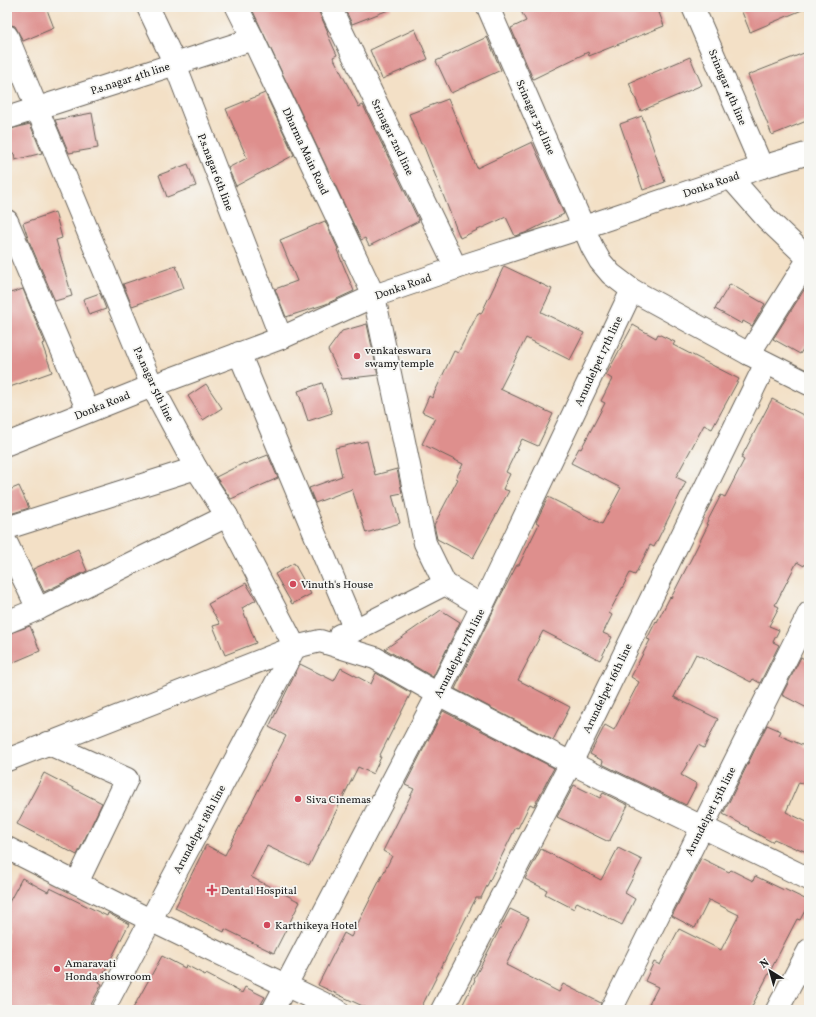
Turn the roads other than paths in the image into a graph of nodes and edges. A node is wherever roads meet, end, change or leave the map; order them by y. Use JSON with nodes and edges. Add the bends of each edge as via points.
{"nodes":[{"id":1,"x":148,"y":7,"type":"edge"},
{"id":2,"x":237,"y":7,"type":"edge"},
{"id":3,"x":330,"y":7,"type":"edge"},
{"id":4,"x":488,"y":7,"type":"edge"},
{"id":5,"x":693,"y":7,"type":"edge"},
{"id":6,"x":7,"y":36,"type":"edge"},
{"id":7,"x":253,"y":39,"type":"junction"},
{"id":8,"x":175,"y":64,"type":"junction"},
{"id":9,"x":38,"y":108,"type":"junction"},
{"id":10,"x":7,"y":118,"type":"edge"},
{"id":11,"x":809,"y":153,"type":"edge"},
{"id":12,"x":762,"y":167,"type":"junction"},
{"id":13,"x":731,"y":178,"type":"junction"},
{"id":14,"x":7,"y":221,"type":"edge"},
{"id":15,"x":584,"y":227,"type":"junction"},
{"id":16,"x":809,"y":259,"type":"edge"},
{"id":17,"x":456,"y":268,"type":"junction"},
{"id":18,"x":632,"y":290,"type":"junction"},
{"id":19,"x":374,"y":296,"type":"junction"},
{"id":20,"x":281,"y":338,"type":"junction"},
{"id":21,"x":239,"y":354,"type":"junction"},
{"id":22,"x":757,"y":358,"type":"junction"},
{"id":23,"x":809,"y":384,"type":"edge"},
{"id":24,"x":152,"y":386,"type":"junction"},
{"id":25,"x":88,"y":411,"type":"junction"},
{"id":26,"x":7,"y":444,"type":"edge"},
{"id":27,"x":196,"y":468,"type":"junction"},
{"id":28,"x":227,"y":516,"type":"junction"},
{"id":29,"x":7,"y":528,"type":"edge"},
{"id":30,"x":7,"y":544,"type":"edge"},
{"id":31,"x":446,"y":584,"type":"junction"},
{"id":32,"x":482,"y":606,"type":"junction"},
{"id":33,"x":38,"y":609,"type":"junction"},
{"id":34,"x":809,"y":613,"type":"edge"},
{"id":35,"x":7,"y":622,"type":"edge"},
{"id":36,"x":355,"y":630,"type":"junction"},
{"id":37,"x":320,"y":641,"type":"junction"},
{"id":38,"x":295,"y":647,"type":"junction"},
{"id":39,"x":438,"y":694,"type":"junction"},
{"id":40,"x":47,"y":743,"type":"junction"},
{"id":41,"x":7,"y":760,"type":"edge"},
{"id":42,"x":571,"y":763,"type":"junction"},
{"id":43,"x":702,"y":827,"type":"junction"},
{"id":44,"x":7,"y":848,"type":"edge"},
{"id":45,"x":809,"y":878,"type":"edge"},
{"id":46,"x":77,"y":883,"type":"junction"},
{"id":47,"x":150,"y":920,"type":"junction"},
{"id":48,"x":809,"y":950,"type":"edge"},
{"id":49,"x":286,"y":985,"type":"junction"},
{"id":50,"x":103,"y":1010,"type":"edge"},
{"id":51,"x":273,"y":1010,"type":"edge"},
{"id":52,"x":337,"y":1010,"type":"edge"},
{"id":53,"x":442,"y":1010,"type":"edge"},
{"id":54,"x":611,"y":1010,"type":"edge"},
{"id":55,"x":777,"y":1010,"type":"edge"}],
"edges":[{"from":1,"to":8,"type":"street","name":"P.s.nagar 6th line"},
{"from":2,"to":7,"type":"street","name":"Dharma Main Road"},
{"from":3,"to":17,"type":"street","name":"Srinagar 2nd line"},
{"from":4,"to":15,"type":"street","name":"Srinagar 3rd line"},
{"from":5,"to":12,"type":"street","name":"Srinagar 4th line"},
{"from":6,"to":9,"type":"street","name":"P.s.nagar 5th line"},
{"from":7,"to":8,"type":"street","name":"P.s.nagar 4th line"},
{"from":7,"to":19,"type":"street","name":"Dharma Main Road"},
{"from":8,"to":9,"type":"street","name":"P.s.nagar 4th line"},
{"from":8,"to":20,"type":"street","name":"P.s.nagar 6th line"},
{"from":9,"to":10,"type":"street","name":"P.s.nagar 4th line"},
{"from":9,"to":24,"type":"street","name":"P.s.nagar 5th line"},
{"from":11,"to":12,"type":"street","name":"Donka Road"},
{"from":12,"to":13,"type":"street","name":"Donka Road"},
{"from":13,"to":15,"type":"street","name":"Donka Road"},
{"from":13,"to":16,"type":"street","via":[[767,219]]},
{"from":14,"to":25,"type":"street"},
{"from":15,"to":17,"type":"street","name":"Donka Road"},
{"from":15,"to":18,"type":"street","name":"Srinagar 3rd line","via":[[600,261],[611,274]]},
{"from":16,"to":22,"type":"street","name":"Arundelpet 16th line"},
{"from":17,"to":19,"type":"street","name":"Donka Road"},
{"from":18,"to":22,"type":"street","name":"Srinagar 3rd line"},
{"from":18,"to":32,"type":"street","name":"Arundelpet 17th line"},
{"from":19,"to":20,"type":"street","name":"Donka Road"},
{"from":19,"to":31,"type":"street","name":"Dharma Main Road","via":[[425,543]]},
{"from":20,"to":21,"type":"street","name":"Donka Road"},
{"from":21,"to":24,"type":"street","name":"Donka Road"},
{"from":21,"to":36,"type":"street"},
{"from":22,"to":23,"type":"street","name":"Srinagar 3rd line"},
{"from":22,"to":42,"type":"street","name":"Arundelpet 16th line"},
{"from":24,"to":25,"type":"street","name":"Donka Road"},
{"from":24,"to":27,"type":"street","name":"P.s.nagar 5th line"},
{"from":25,"to":26,"type":"street","name":"Donka Road"},
{"from":27,"to":28,"type":"street","name":"P.s.nagar 5th line"},
{"from":27,"to":29,"type":"street"},
{"from":28,"to":33,"type":"street"},
{"from":28,"to":38,"type":"street","name":"P.s.nagar 5th line"},
{"from":30,"to":33,"type":"street"},
{"from":31,"to":32,"type":"street"},
{"from":31,"to":36,"type":"street"},
{"from":32,"to":39,"type":"street","name":"Arundelpet 17th line"},
{"from":33,"to":35,"type":"street"},
{"from":34,"to":43,"type":"street","name":"Arundelpet 15th line"},
{"from":36,"to":37,"type":"street"},
{"from":37,"to":38,"type":"street"},
{"from":37,"to":39,"type":"street","via":[[375,658]]},
{"from":38,"to":40,"type":"street"},
{"from":38,"to":47,"type":"street","name":"Arundelpet 18th line"},
{"from":39,"to":42,"type":"street"},
{"from":39,"to":49,"type":"street","name":"Arundelpet 17th line"},
{"from":40,"to":41,"type":"street"},
{"from":40,"to":46,"type":"street","via":[[127,779]]},
{"from":42,"to":43,"type":"street"},
{"from":42,"to":53,"type":"street","name":"Arundelpet 16th line"},
{"from":43,"to":45,"type":"street"},
{"from":43,"to":54,"type":"street","name":"Arundelpet 15th line"},
{"from":44,"to":46,"type":"street"},
{"from":46,"to":47,"type":"street"},
{"from":47,"to":49,"type":"street"},
{"from":47,"to":50,"type":"street","name":"Arundelpet 18th line"},
{"from":48,"to":55,"type":"street"},
{"from":49,"to":51,"type":"street","name":"Arundelpet 17th line"},
{"from":49,"to":52,"type":"street"}]}
